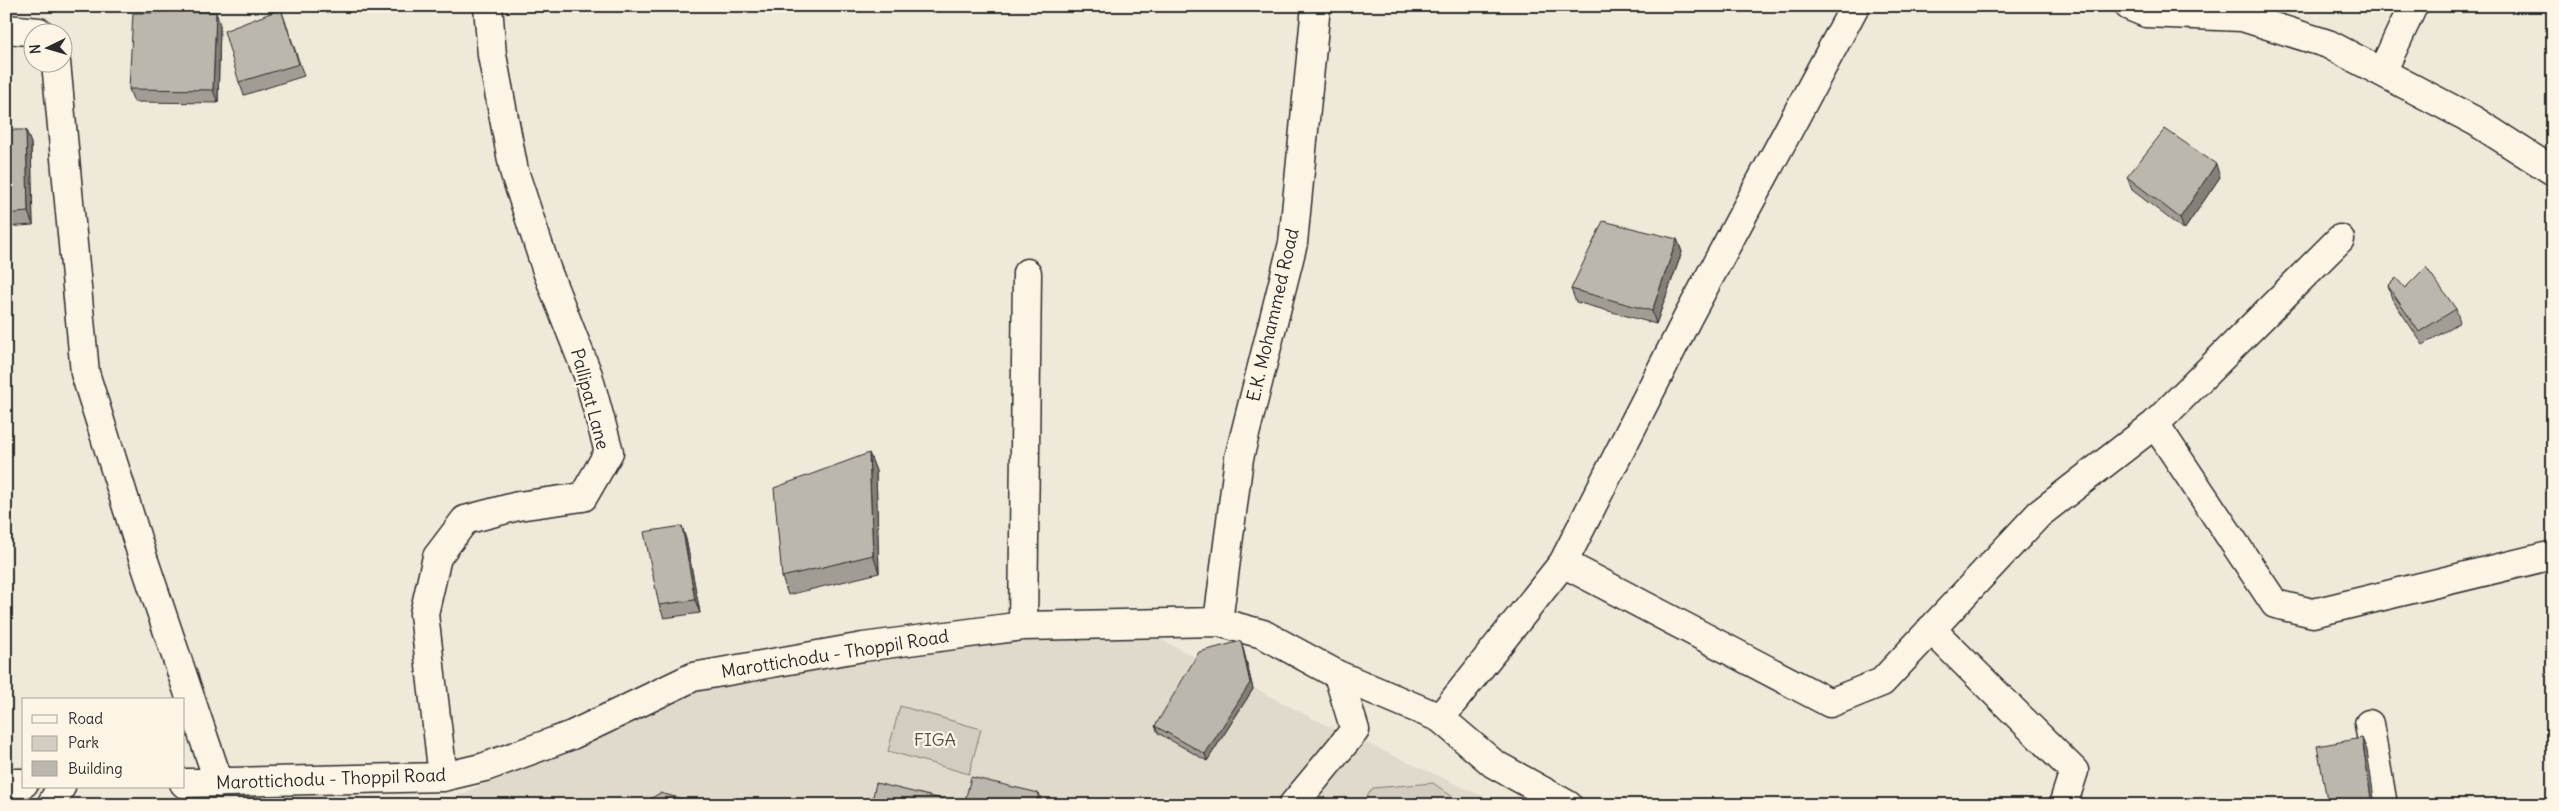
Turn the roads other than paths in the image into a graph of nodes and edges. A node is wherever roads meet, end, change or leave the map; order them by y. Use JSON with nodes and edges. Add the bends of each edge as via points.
{"nodes":[{"id":1,"x":488,"y":6,"type":"edge"},
{"id":2,"x":1316,"y":6,"type":"edge"},
{"id":3,"x":1855,"y":6,"type":"edge"},
{"id":4,"x":2413,"y":6,"type":"edge"},
{"id":5,"x":2142,"y":9,"type":"edge"},
{"id":6,"x":6,"y":30,"type":"edge"},
{"id":7,"x":22,"y":31,"type":"edge"},
{"id":8,"x":57,"y":72,"type":"edge"},
{"id":9,"x":2382,"y":72,"type":"junction"},
{"id":10,"x":2553,"y":171,"type":"edge"},
{"id":11,"x":2340,"y":239,"type":"dead end"},
{"id":12,"x":1027,"y":273,"type":"dead end"},
{"id":13,"x":2155,"y":424,"type":"junction"},
{"id":14,"x":2553,"y":555,"type":"edge"},
{"id":15,"x":1563,"y":563,"type":"junction"},
{"id":16,"x":1218,"y":622,"type":"junction"},
{"id":17,"x":1023,"y":626,"type":"junction"},
{"id":18,"x":1931,"y":629,"type":"junction"},
{"id":19,"x":1338,"y":675,"type":"junction"},
{"id":20,"x":1440,"y":718,"type":"junction"},
{"id":21,"x":2369,"y":724,"type":"dead end"},
{"id":22,"x":444,"y":777,"type":"junction"},
{"id":23,"x":6,"y":783,"type":"edge"},
{"id":24,"x":22,"y":783,"type":"edge"},
{"id":25,"x":185,"y":783,"type":"edge"},
{"id":26,"x":219,"y":783,"type":"junction"},
{"id":27,"x":60,"y":788,"type":"edge"},
{"id":28,"x":51,"y":805,"type":"edge"},
{"id":29,"x":1293,"y":805,"type":"edge"},
{"id":30,"x":1568,"y":805,"type":"edge"},
{"id":31,"x":2063,"y":805,"type":"edge"},
{"id":32,"x":2384,"y":805,"type":"edge"}],
"edges":[{"from":1,"to":22,"type":"street","name":"Pallipat Lane","via":[[492,55],[514,171],[547,271],[588,375],[609,452],[583,497],[518,506],[464,520],[437,557],[424,614]]},
{"from":2,"to":16,"type":"street","name":"E.K. Mohammed Road","via":[[1293,243],[1239,458]]},
{"from":3,"to":15,"type":"street","via":[[1688,317]]},
{"from":4,"to":9,"type":"street"},
{"from":5,"to":9,"type":"street","via":[[2242,17],[2328,44]]},
{"from":6,"to":7,"type":"street"},
{"from":8,"to":26,"type":"street","via":[[85,373]]},
{"from":9,"to":10,"type":"street","via":[[2475,120]]},
{"from":11,"to":13,"type":"street"},
{"from":12,"to":17,"type":"street"},
{"from":13,"to":14,"type":"street","via":[[2275,604],[2313,613]]},
{"from":13,"to":18,"type":"street","via":[[2039,514]]},
{"from":15,"to":18,"type":"street","via":[[1830,703],[1882,682]]},
{"from":15,"to":20,"type":"street"},
{"from":16,"to":17,"type":"street","name":"Marottichodu - Thoppil Road"},
{"from":16,"to":19,"type":"street","name":"Marottichodu - Thoppil Road","via":[[1262,634]]},
{"from":17,"to":22,"type":"street","name":"Marottichodu - Thoppil Road","via":[[863,647],[693,677],[572,735],[485,767]]},
{"from":18,"to":31,"type":"street","via":[[2074,771]]},
{"from":19,"to":20,"type":"street","name":"Marottichodu - Thoppil Road"},
{"from":19,"to":29,"type":"street","via":[[1356,730]]},
{"from":20,"to":30,"type":"street","name":"Marottichodu - Thoppil Road","via":[[1494,764]]},
{"from":21,"to":32,"type":"street"},
{"from":22,"to":26,"type":"street","name":"Marottichodu - Thoppil Road"},
{"from":23,"to":24,"type":"street"},
{"from":25,"to":26,"type":"street","name":"Marottichodu - Thoppil Road"},
{"from":27,"to":28,"type":"street"}]}
